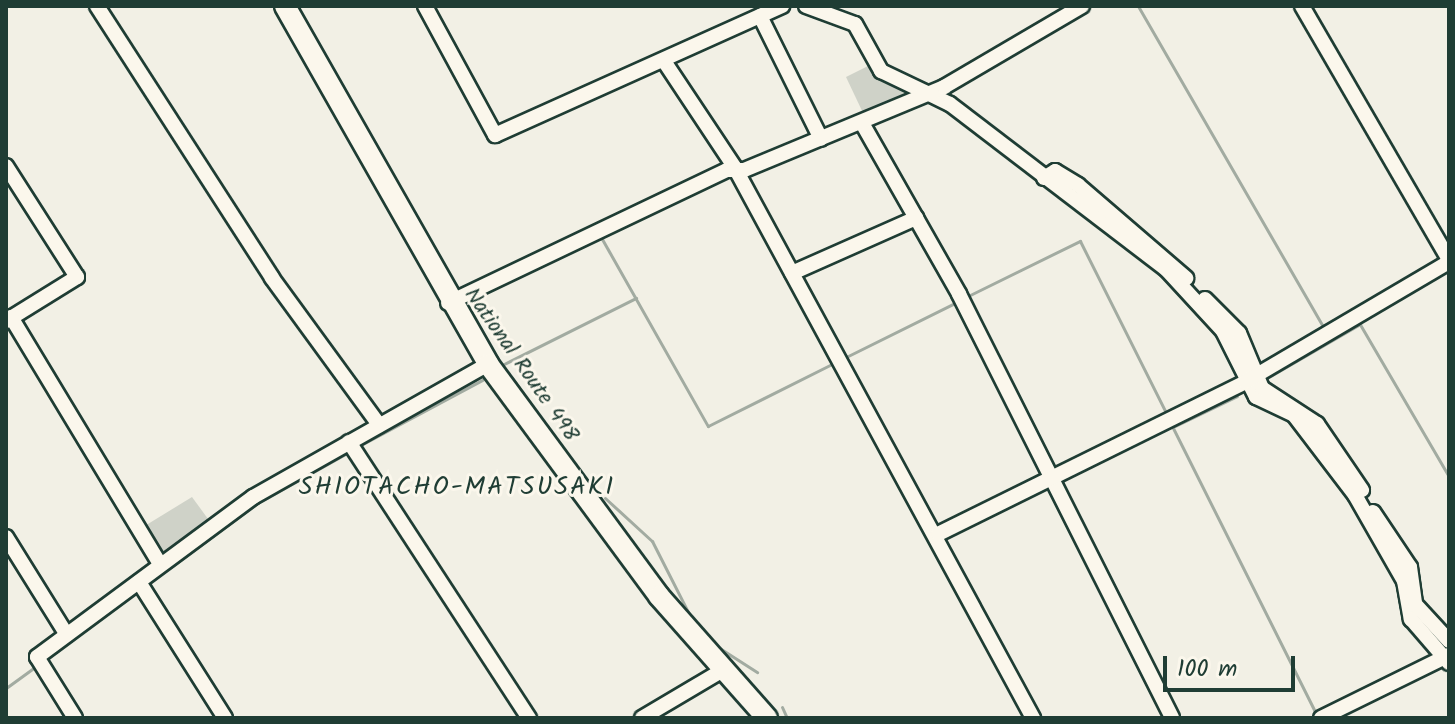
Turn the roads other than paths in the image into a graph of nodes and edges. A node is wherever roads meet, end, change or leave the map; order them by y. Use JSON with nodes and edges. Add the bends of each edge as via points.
{"nodes":[{"id":1,"x":97,"y":6,"type":"edge"},
{"id":2,"x":285,"y":6,"type":"edge"},
{"id":3,"x":425,"y":6,"type":"edge"},
{"id":4,"x":782,"y":6,"type":"edge"},
{"id":5,"x":806,"y":6,"type":"edge"},
{"id":6,"x":1082,"y":6,"type":"edge"},
{"id":7,"x":1302,"y":6,"type":"edge"},
{"id":8,"x":760,"y":16,"type":"junction"},
{"id":9,"x":666,"y":64,"type":"junction"},
{"id":10,"x":937,"y":89,"type":"junction"},
{"id":11,"x":862,"y":123,"type":"junction"},
{"id":12,"x":821,"y":139,"type":"junction"},
{"id":13,"x":6,"y":166,"type":"edge"},
{"id":14,"x":735,"y":168,"type":"junction"},
{"id":15,"x":916,"y":218,"type":"junction"},
{"id":16,"x":1449,"y":261,"type":"edge"},
{"id":17,"x":792,"y":273,"type":"junction"},
{"id":18,"x":448,"y":303,"type":"junction"},
{"id":19,"x":9,"y":319,"type":"edge"},
{"id":20,"x":488,"y":364,"type":"junction"},
{"id":21,"x":1250,"y":379,"type":"junction"},
{"id":22,"x":379,"y":425,"type":"junction"},
{"id":23,"x":352,"y":448,"type":"junction"},
{"id":24,"x":1051,"y":479,"type":"junction"},
{"id":25,"x":938,"y":534,"type":"junction"},
{"id":26,"x":6,"y":537,"type":"edge"},
{"id":27,"x":160,"y":564,"type":"junction"},
{"id":28,"x":142,"y":588,"type":"junction"},
{"id":29,"x":67,"y":635,"type":"junction"},
{"id":30,"x":1449,"y":654,"type":"edge"},
{"id":31,"x":723,"y":670,"type":"junction"},
{"id":32,"x":75,"y":718,"type":"edge"},
{"id":33,"x":225,"y":718,"type":"edge"},
{"id":34,"x":529,"y":718,"type":"edge"},
{"id":35,"x":642,"y":718,"type":"edge"},
{"id":36,"x":767,"y":718,"type":"edge"},
{"id":37,"x":1033,"y":718,"type":"edge"},
{"id":38,"x":1172,"y":718,"type":"edge"},
{"id":39,"x":1321,"y":718,"type":"edge"}],
"edges":[{"from":1,"to":22,"type":"street","via":[[272,278]]},
{"from":2,"to":18,"type":"highway","name":"National Route 498"},
{"from":3,"to":9,"type":"street","via":[[495,135]]},
{"from":4,"to":8,"type":"street"},
{"from":5,"to":10,"type":"street","via":[[855,24],[881,71]]},
{"from":6,"to":10,"type":"street"},
{"from":7,"to":16,"type":"street"},
{"from":8,"to":9,"type":"street"},
{"from":8,"to":12,"type":"street"},
{"from":9,"to":14,"type":"street"},
{"from":10,"to":11,"type":"street"},
{"from":10,"to":21,"type":"street","via":[[1172,262],[1239,333]]},
{"from":11,"to":12,"type":"street"},
{"from":11,"to":15,"type":"street"},
{"from":12,"to":14,"type":"street"},
{"from":13,"to":19,"type":"street","via":[[77,277]]},
{"from":14,"to":17,"type":"street"},
{"from":14,"to":18,"type":"street"},
{"from":15,"to":17,"type":"street"},
{"from":15,"to":24,"type":"street"},
{"from":16,"to":21,"type":"street"},
{"from":17,"to":25,"type":"street"},
{"from":18,"to":20,"type":"highway","name":"National Route 498"},
{"from":19,"to":27,"type":"street"},
{"from":20,"to":22,"type":"street"},
{"from":20,"to":31,"type":"highway","name":"National Route 498","via":[[659,596]]},
{"from":21,"to":24,"type":"street"},
{"from":21,"to":30,"type":"street","via":[[1305,426],[1398,569],[1411,619]]},
{"from":22,"to":23,"type":"street"},
{"from":23,"to":27,"type":"street","via":[[253,497]]},
{"from":23,"to":34,"type":"street"},
{"from":24,"to":25,"type":"street"},
{"from":24,"to":38,"type":"street"},
{"from":25,"to":37,"type":"street"},
{"from":26,"to":29,"type":"street"},
{"from":27,"to":28,"type":"street"},
{"from":28,"to":29,"type":"street"},
{"from":28,"to":33,"type":"street"},
{"from":29,"to":32,"type":"street","via":[[39,662]]},
{"from":30,"to":39,"type":"street"},
{"from":31,"to":35,"type":"street"},
{"from":31,"to":36,"type":"highway","name":"National Route 498"}]}
